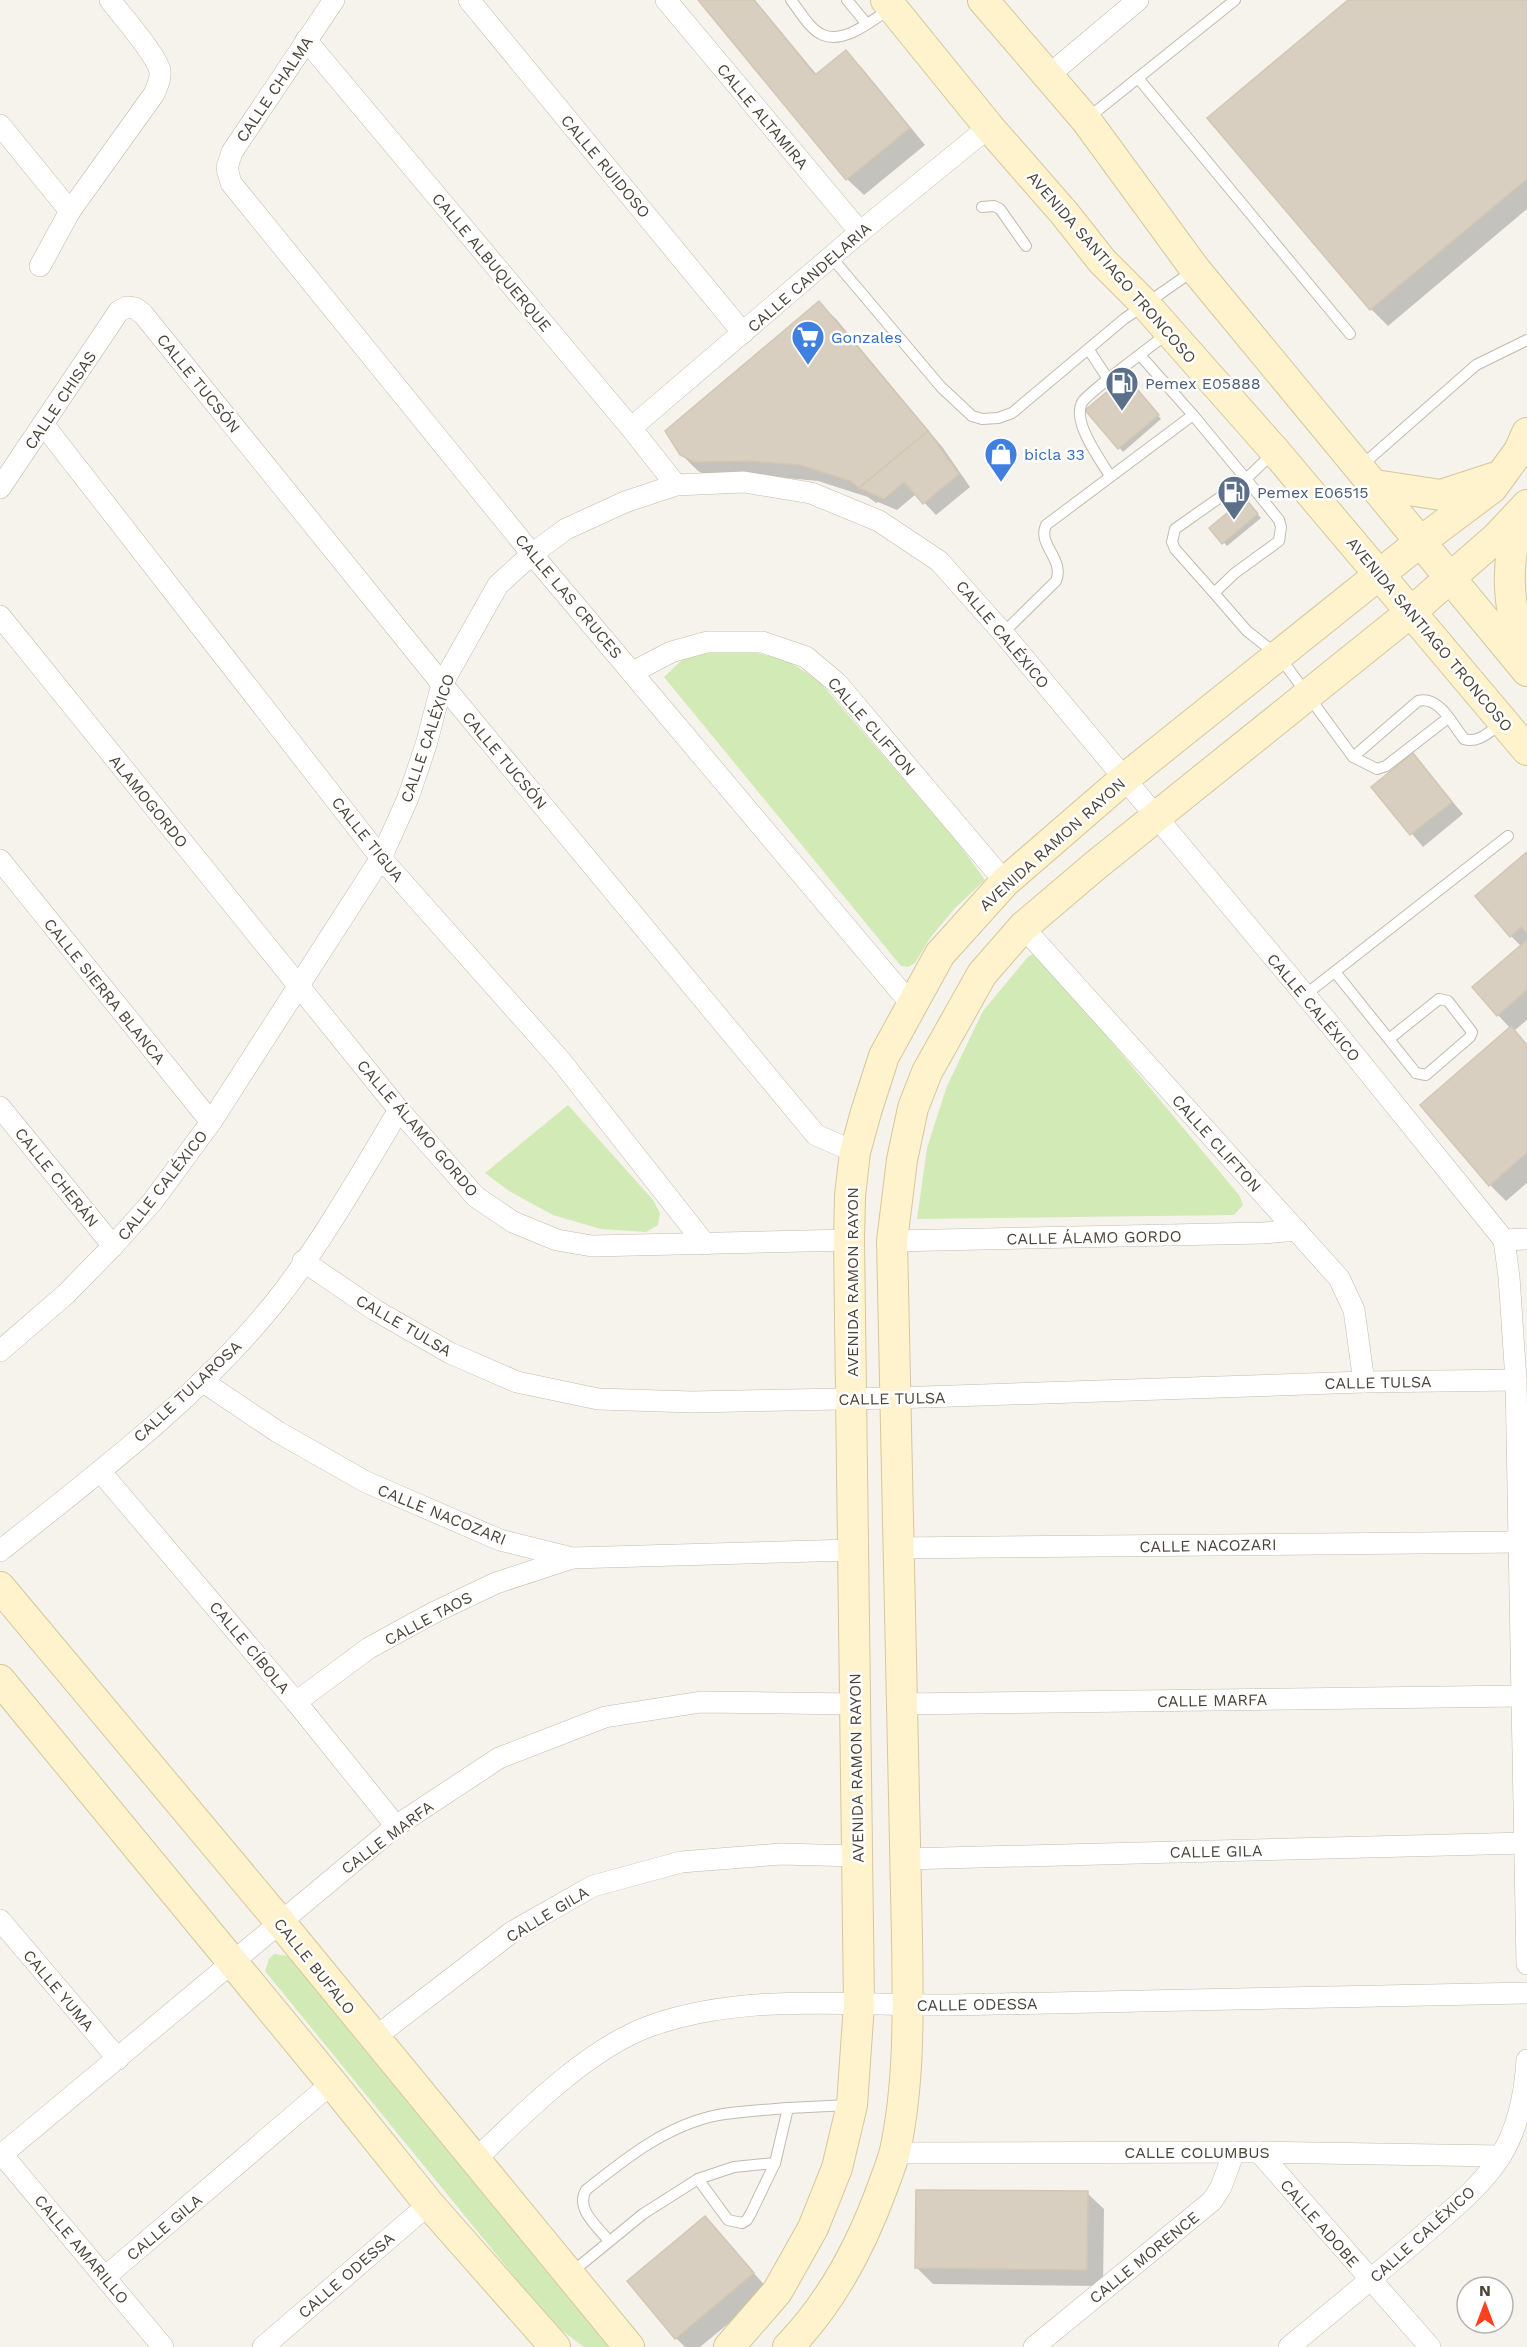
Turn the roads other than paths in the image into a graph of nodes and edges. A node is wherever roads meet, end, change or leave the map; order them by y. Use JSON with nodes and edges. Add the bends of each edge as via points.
{"nodes":[{"id":1,"x":110,"y":0,"type":"edge"},
{"id":2,"x":334,"y":0,"type":"edge"},
{"id":3,"x":469,"y":0,"type":"edge"},
{"id":4,"x":666,"y":0,"type":"edge"},
{"id":5,"x":791,"y":0,"type":"edge"},
{"id":6,"x":847,"y":0,"type":"edge"},
{"id":7,"x":983,"y":0,"type":"edge"},
{"id":8,"x":1138,"y":0,"type":"edge"},
{"id":9,"x":1235,"y":0,"type":"edge"},
{"id":10,"x":889,"y":4,"type":"edge"},
{"id":11,"x":866,"y":23,"type":"junction"},
{"id":12,"x":306,"y":40,"type":"junction"},
{"id":13,"x":1049,"y":75,"type":"junction"},
{"id":14,"x":1138,"y":78,"type":"junction"},
{"id":15,"x":1086,"y":120,"type":"junction"},
{"id":16,"x":0,"y":125,"type":"edge"},
{"id":17,"x":989,"y":127,"type":"junction"},
{"id":18,"x":231,"y":183,"type":"joint"},
{"id":19,"x":982,"y":207,"type":"dead end"},
{"id":20,"x":70,"y":211,"type":"junction"},
{"id":21,"x":860,"y":232,"type":"junction"},
{"id":22,"x":1026,"y":246,"type":"dead end"},
{"id":23,"x":832,"y":258,"type":"junction"},
{"id":24,"x":40,"y":266,"type":"dead end"},
{"id":25,"x":1195,"y":269,"type":"junction"},
{"id":26,"x":1145,"y":304,"type":"junction"},
{"id":27,"x":119,"y":311,"type":"joint"},
{"id":28,"x":1169,"y":332,"type":"junction"},
{"id":29,"x":743,"y":333,"type":"junction"},
{"id":30,"x":1350,"y":334,"type":"dead end"},
{"id":31,"x":1527,"y":339,"type":"edge"},
{"id":32,"x":1089,"y":350,"type":"junction"},
{"id":33,"x":1140,"y":355,"type":"junction"},
{"id":34,"x":1108,"y":379,"type":"junction"},
{"id":35,"x":1193,"y":415,"type":"junction"},
{"id":36,"x":43,"y":424,"type":"junction"},
{"id":37,"x":631,"y":428,"type":"junction"},
{"id":38,"x":1527,"y":433,"type":"edge"},
{"id":39,"x":1275,"y":451,"type":"junction"},
{"id":40,"x":1501,"y":475,"type":"junction"},
{"id":41,"x":1110,"y":476,"type":"junction"},
{"id":42,"x":1367,"y":476,"type":"junction"},
{"id":43,"x":1246,"y":479,"type":"junction"},
{"id":44,"x":676,"y":485,"type":"junction"},
{"id":45,"x":0,"y":488,"type":"edge"},
{"id":46,"x":1526,"y":506,"type":"edge"},
{"id":47,"x":1420,"y":542,"type":"junction"},
{"id":48,"x":532,"y":554,"type":"junction"},
{"id":49,"x":1381,"y":575,"type":"junction"},
{"id":50,"x":1451,"y":577,"type":"junction"},
{"id":51,"x":1214,"y":593,"type":"junction"},
{"id":52,"x":1411,"y":612,"type":"junction"},
{"id":53,"x":0,"y":616,"type":"edge"},
{"id":54,"x":1003,"y":633,"type":"junction"},
{"id":55,"x":1279,"y":656,"type":"junction"},
{"id":56,"x":1525,"y":669,"type":"edge"},
{"id":57,"x":633,"y":672,"type":"junction"},
{"id":58,"x":442,"y":684,"type":"junction"},
{"id":59,"x":1307,"y":696,"type":"junction"},
{"id":60,"x":1448,"y":718,"type":"junction"},
{"id":61,"x":1503,"y":722,"type":"junction"},
{"id":62,"x":1527,"y":750,"type":"edge"},
{"id":63,"x":1353,"y":757,"type":"junction"},
{"id":64,"x":1124,"y":779,"type":"junction"},
{"id":65,"x":1155,"y":818,"type":"junction"},
{"id":66,"x":1508,"y":836,"type":"dead end"},
{"id":67,"x":381,"y":858,"type":"junction"},
{"id":68,"x":0,"y":860,"type":"edge"},
{"id":69,"x":1005,"y":882,"type":"junction"},
{"id":70,"x":1023,"y":927,"type":"junction"},
{"id":71,"x":1335,"y":972,"type":"junction"},
{"id":72,"x":297,"y":985,"type":"junction"},
{"id":73,"x":1305,"y":995,"type":"junction"},
{"id":74,"x":912,"y":1004,"type":"junction"},
{"id":75,"x":1389,"y":1039,"type":"junction"},
{"id":76,"x":0,"y":1107,"type":"edge"},
{"id":77,"x":399,"y":1110,"type":"junction"},
{"id":78,"x":211,"y":1122,"type":"junction"},
{"id":79,"x":855,"y":1152,"type":"junction"},
{"id":80,"x":1296,"y":1230,"type":"junction"},
{"id":81,"x":1527,"y":1239,"type":"edge"},
{"id":82,"x":849,"y":1240,"type":"junction"},
{"id":83,"x":1504,"y":1240,"type":"junction"},
{"id":84,"x":892,"y":1241,"type":"junction"},
{"id":85,"x":705,"y":1244,"type":"junction"},
{"id":86,"x":113,"y":1246,"type":"junction"},
{"id":87,"x":303,"y":1262,"type":"junction"},
{"id":88,"x":2,"y":1344,"type":"edge"},
{"id":89,"x":1516,"y":1380,"type":"junction"},
{"id":90,"x":202,"y":1381,"type":"junction"},
{"id":91,"x":1364,"y":1382,"type":"junction"},
{"id":92,"x":851,"y":1398,"type":"junction"},
{"id":93,"x":895,"y":1398,"type":"junction"},
{"id":94,"x":100,"y":1471,"type":"junction"},
{"id":95,"x":1519,"y":1542,"type":"junction"},
{"id":96,"x":898,"y":1548,"type":"junction"},
{"id":97,"x":853,"y":1550,"type":"junction"},
{"id":98,"x":0,"y":1551,"type":"edge"},
{"id":99,"x":572,"y":1558,"type":"junction"},
{"id":100,"x":0,"y":1587,"type":"edge"},
{"id":101,"x":0,"y":1680,"type":"edge"},
{"id":102,"x":1522,"y":1696,"type":"junction"},
{"id":103,"x":296,"y":1702,"type":"junction"},
{"id":104,"x":855,"y":1704,"type":"junction"},
{"id":105,"x":902,"y":1704,"type":"junction"},
{"id":106,"x":396,"y":1826,"type":"junction"},
{"id":107,"x":1526,"y":1843,"type":"edge"},
{"id":108,"x":857,"y":1856,"type":"junction"},
{"id":109,"x":905,"y":1859,"type":"junction"},
{"id":110,"x":0,"y":1920,"type":"edge"},
{"id":111,"x":279,"y":1922,"type":"junction"},
{"id":112,"x":232,"y":1963,"type":"junction"},
{"id":113,"x":1527,"y":1964,"type":"edge"},
{"id":114,"x":1527,"y":1993,"type":"edge"},
{"id":115,"x":859,"y":2004,"type":"junction"},
{"id":116,"x":908,"y":2005,"type":"junction"},
{"id":117,"x":374,"y":2038,"type":"junction"},
{"id":118,"x":118,"y":2059,"type":"junction"},
{"id":119,"x":1527,"y":2060,"type":"edge"},
{"id":120,"x":332,"y":2083,"type":"junction"},
{"id":121,"x":852,"y":2105,"type":"junction"},
{"id":122,"x":788,"y":2108,"type":"junction"},
{"id":123,"x":1234,"y":2152,"type":"junction"},
{"id":124,"x":1258,"y":2152,"type":"junction"},
{"id":125,"x":894,"y":2153,"type":"junction"},
{"id":126,"x":1,"y":2154,"type":"edge"},
{"id":127,"x":1501,"y":2156,"type":"junction"},
{"id":128,"x":475,"y":2160,"type":"junction"},
{"id":129,"x":775,"y":2163,"type":"junction"},
{"id":130,"x":698,"y":2179,"type":"junction"},
{"id":131,"x":429,"y":2204,"type":"junction"},
{"id":132,"x":609,"y":2241,"type":"junction"},
{"id":133,"x":569,"y":2274,"type":"junction"},
{"id":134,"x":105,"y":2277,"type":"junction"},
{"id":135,"x":1370,"y":2280,"type":"junction"},
{"id":136,"x":163,"y":2347,"type":"edge"},
{"id":137,"x":263,"y":2347,"type":"edge"},
{"id":138,"x":555,"y":2347,"type":"edge"},
{"id":139,"x":629,"y":2347,"type":"edge"},
{"id":140,"x":729,"y":2347,"type":"edge"},
{"id":141,"x":788,"y":2347,"type":"edge"},
{"id":142,"x":1034,"y":2347,"type":"edge"},
{"id":143,"x":1289,"y":2347,"type":"edge"},
{"id":144,"x":1430,"y":2347,"type":"edge"}],
"edges":[{"from":1,"to":20,"type":"street","via":[[154,59],[160,70],[160,82]]},
{"from":2,"to":12,"type":"street","name":"CALLE CHALMA"},
{"from":3,"to":29,"type":"street","name":"CALLE RUIDOSO"},
{"from":4,"to":21,"type":"street","name":"CALLE ALTAMIRA"},
{"from":5,"to":11,"type":"lane","via":[[822,35],[848,34]]},
{"from":6,"to":11,"type":"lane"},
{"from":7,"to":13,"type":"main road"},
{"from":8,"to":13,"type":"street"},
{"from":9,"to":14,"type":"lane"},
{"from":10,"to":11,"type":"lane"},
{"from":10,"to":17,"type":"main road","name":"AVENIDA SANTIAGO TRONCOSO"},
{"from":12,"to":18,"type":"street","name":"CALLE CHALMA","via":[[232,152],[228,168]]},
{"from":12,"to":37,"type":"street","name":"CALLE ALBUQUERQUE"},
{"from":13,"to":15,"type":"main road"},
{"from":14,"to":15,"type":"lane"},
{"from":14,"to":30,"type":"lane"},
{"from":15,"to":25,"type":"main road"},
{"from":16,"to":20,"type":"street"},
{"from":17,"to":21,"type":"street","name":"CALLE CANDELARIA"},
{"from":17,"to":26,"type":"main road","name":"AVENIDA SANTIAGO TRONCOSO","via":[[1102,261]]},
{"from":18,"to":48,"type":"street","name":"CALLE LAS CRUCES"},
{"from":19,"to":22,"type":"lane","via":[[1000,209]]},
{"from":20,"to":24,"type":"street"},
{"from":21,"to":23,"type":"street","name":"CALLE CANDELARIA"},
{"from":23,"to":29,"type":"street","name":"CALLE CANDELARIA"},
{"from":23,"to":32,"type":"lane","via":[[942,387],[972,416],[998,418],[1012,413]]},
{"from":25,"to":26,"type":"lane"},
{"from":25,"to":42,"type":"main road"},
{"from":26,"to":28,"type":"main road","name":"AVENIDA SANTIAGO TRONCOSO"},
{"from":26,"to":32,"type":"lane"},
{"from":27,"to":36,"type":"street","name":"CALLE CHISAS"},
{"from":27,"to":58,"type":"street","name":"CALLE TUCSÓN","via":[[126,306],[143,314]]},
{"from":28,"to":33,"type":"lane"},
{"from":28,"to":39,"type":"main road","name":"AVENIDA SANTIAGO TRONCOSO"},
{"from":29,"to":37,"type":"street","name":"CALLE CANDELARIA"},
{"from":31,"to":42,"type":"lane","via":[[1476,365]]},
{"from":32,"to":34,"type":"lane"},
{"from":33,"to":34,"type":"lane"},
{"from":33,"to":35,"type":"lane"},
{"from":34,"to":41,"type":"lane","via":[[1083,402],[1079,413],[1081,425]]},
{"from":35,"to":41,"type":"lane"},
{"from":35,"to":43,"type":"lane"},
{"from":36,"to":45,"type":"street","name":"CALLE CHISAS"},
{"from":36,"to":67,"type":"street","name":"CALLE TIGUA"},
{"from":37,"to":44,"type":"street","name":"CALLE ALBUQUERQUE"},
{"from":38,"to":40,"type":"main road","name":"AVENIDA RAMON RAYON"},
{"from":39,"to":43,"type":"lane"},
{"from":39,"to":49,"type":"main road","name":"AVENIDA SANTIAGO TRONCOSO"},
{"from":40,"to":42,"type":"main road","via":[[1441,495]]},
{"from":40,"to":47,"type":"main road","name":"AVENIDA RAMON RAYON","via":[[1492,488]]},
{"from":41,"to":54,"type":"lane","via":[[1046,525],[1044,538],[1058,562],[1056,581]]},
{"from":42,"to":47,"type":"main road"},
{"from":43,"to":51,"type":"lane","via":[[1279,520],[1281,535],[1279,541]]},
{"from":43,"to":51,"type":"lane","via":[[1175,529],[1175,549]]},
{"from":44,"to":48,"type":"street","name":"CALLE CALÉXICO","via":[[625,502],[566,529]]},
{"from":44,"to":54,"type":"street","name":"CALLE CALÉXICO","via":[[744,482],[811,493],[879,521],[939,561]]},
{"from":46,"to":50,"type":"main road"},
{"from":46,"to":56,"type":"main road","via":[[1509,557],[1510,606]]},
{"from":47,"to":49,"type":"main road","name":"AVENIDA RAMON RAYON"},
{"from":47,"to":50,"type":"main road"},
{"from":48,"to":57,"type":"street","name":"CALLE LAS CRUCES"},
{"from":48,"to":58,"type":"street","name":"CALLE CALÉXICO","via":[[498,585]]},
{"from":49,"to":52,"type":"main road","name":"AVENIDA SANTIAGO TRONCOSO"},
{"from":49,"to":55,"type":"main road","name":"AVENIDA RAMON RAYON"},
{"from":50,"to":52,"type":"main road"},
{"from":50,"to":56,"type":"main road"},
{"from":51,"to":55,"type":"lane","via":[[1247,631]]},
{"from":52,"to":59,"type":"main road"},
{"from":52,"to":61,"type":"main road","name":"AVENIDA SANTIAGO TRONCOSO"},
{"from":53,"to":72,"type":"street","name":"ALAMOGORDO"},
{"from":54,"to":64,"type":"street","name":"CALLE CALÉXICO"},
{"from":55,"to":59,"type":"lane"},
{"from":55,"to":64,"type":"main road","name":"AVENIDA RAMON RAYON"},
{"from":57,"to":69,"type":"street","name":"CALLE CLIFTON","via":[[671,652],[707,642],[762,642],[806,657],[837,683]]},
{"from":57,"to":74,"type":"street","name":"CALLE LAS CRUCES"},
{"from":58,"to":67,"type":"street","name":"CALLE CALÉXICO","via":[[426,745]]},
{"from":58,"to":79,"type":"street","name":"CALLE TUCSÓN","via":[[816,1135]]},
{"from":59,"to":63,"type":"lane"},
{"from":59,"to":65,"type":"main road"},
{"from":60,"to":61,"type":"lane","via":[[1468,741],[1477,740]]},
{"from":60,"to":63,"type":"lane","via":[[1386,766],[1377,769]]},
{"from":60,"to":63,"type":"lane","via":[[1431,700],[1418,701]]},
{"from":61,"to":62,"type":"main road","name":"AVENIDA SANTIAGO TRONCOSO"},
{"from":64,"to":65,"type":"street","name":"CALLE CALÉXICO"},
{"from":64,"to":69,"type":"main road","name":"AVENIDA RAMON RAYON"},
{"from":65,"to":70,"type":"main road"},
{"from":65,"to":73,"type":"street","name":"CALLE CALÉXICO"},
{"from":66,"to":71,"type":"lane"},
{"from":67,"to":72,"type":"street","name":"CALLE CALÉXICO"},
{"from":67,"to":85,"type":"street","name":"CALLE TIGUA","via":[[561,1061]]},
{"from":68,"to":78,"type":"street","name":"CALLE SIERRA BLANCA"},
{"from":69,"to":74,"type":"main road","name":"AVENIDA RAMON RAYON","via":[[940,954]]},
{"from":70,"to":80,"type":"street","name":"CALLE CLIFTON"},
{"from":70,"to":84,"type":"main road","via":[[982,974],[927,1072],[913,1108],[902,1160]]},
{"from":71,"to":73,"type":"lane"},
{"from":71,"to":75,"type":"lane"},
{"from":72,"to":77,"type":"street","name":"CALLE ÁLAMO GORDO"},
{"from":72,"to":78,"type":"street","name":"CALLE CALÉXICO"},
{"from":73,"to":83,"type":"street","name":"CALLE CALÉXICO"},
{"from":74,"to":79,"type":"main road","name":"AVENIDA RAMON RAYON","via":[[884,1056]]},
{"from":75,"to":75,"type":"lane","via":[[1439,999],[1448,1001],[1472,1032],[1426,1076],[1416,1073]]},
{"from":76,"to":86,"type":"street","name":"CALLE CHERÁN"},
{"from":77,"to":85,"type":"street","name":"CALLE ÁLAMO GORDO","via":[[476,1197],[513,1222],[557,1240],[592,1246]]},
{"from":77,"to":87,"type":"street","name":"CALLE TULAROSA"},
{"from":78,"to":86,"type":"street","name":"CALLE CALÉXICO","via":[[153,1201]]},
{"from":79,"to":82,"type":"main road","name":"AVENIDA RAMON RAYON"},
{"from":80,"to":84,"type":"street","name":"CALLE ÁLAMO GORDO"},
{"from":80,"to":91,"type":"street","name":"CALLE CLIFTON","via":[[1345,1289],[1354,1310]]},
{"from":81,"to":83,"type":"street"},
{"from":82,"to":85,"type":"street","name":"CALLE ÁLAMO GORDO"},
{"from":82,"to":92,"type":"main road","name":"AVENIDA RAMON RAYON"},
{"from":83,"to":89,"type":"street"},
{"from":84,"to":93,"type":"main road"},
{"from":86,"to":88,"type":"street","name":"CALLE CALÉXICO","via":[[66,1294]]},
{"from":87,"to":90,"type":"street","name":"CALLE TULAROSA","via":[[276,1300]]},
{"from":87,"to":92,"type":"street","name":"CALLE TULSA","via":[[450,1353],[517,1382],[598,1399],[692,1402]]},
{"from":89,"to":91,"type":"street","name":"CALLE TULSA"},
{"from":89,"to":95,"type":"street"},
{"from":90,"to":94,"type":"street","name":"CALLE TULAROSA"},
{"from":90,"to":99,"type":"street","name":"CALLE NACOZARI","via":[[278,1432],[366,1482],[500,1540]]},
{"from":91,"to":93,"type":"street","name":"CALLE TULSA"},
{"from":92,"to":93,"type":"street","name":"CALLE TULSA"},
{"from":92,"to":97,"type":"main road","name":"AVENIDA RAMON RAYON"},
{"from":93,"to":96,"type":"main road"},
{"from":94,"to":98,"type":"street","name":"CALLE TULAROSA"},
{"from":94,"to":103,"type":"street","name":"CALLE CÍBOLA"},
{"from":95,"to":96,"type":"street","name":"CALLE NACOZARI"},
{"from":95,"to":102,"type":"street"},
{"from":96,"to":105,"type":"main road"},
{"from":97,"to":99,"type":"street","name":"CALLE NACOZARI"},
{"from":97,"to":104,"type":"main road","name":"AVENIDA RAMON RAYON"},
{"from":99,"to":103,"type":"street","name":"CALLE TAOS","via":[[496,1583],[434,1613],[369,1648]]},
{"from":100,"to":111,"type":"main road","name":"CALLE BUFALO"},
{"from":101,"to":112,"type":"main road"},
{"from":102,"to":105,"type":"street","name":"CALLE MARFA"},
{"from":102,"to":107,"type":"street"},
{"from":103,"to":106,"type":"street","name":"CALLE CÍBOLA"},
{"from":104,"to":106,"type":"street","name":"CALLE MARFA","via":[[701,1702],[605,1718],[499,1758]]},
{"from":104,"to":108,"type":"main road","name":"AVENIDA RAMON RAYON"},
{"from":105,"to":109,"type":"main road"},
{"from":106,"to":111,"type":"street","name":"CALLE MARFA"},
{"from":107,"to":109,"type":"street","name":"CALLE GILA"},
{"from":107,"to":113,"type":"street"},
{"from":108,"to":115,"type":"main road","name":"AVENIDA RAMON RAYON"},
{"from":108,"to":117,"type":"street","name":"CALLE GILA","via":[[781,1854],[681,1862],[593,1886],[512,1932]]},
{"from":109,"to":116,"type":"main road"},
{"from":110,"to":118,"type":"street","name":"CALLE YUMA"},
{"from":111,"to":112,"type":"street","name":"CALLE MARFA"},
{"from":111,"to":117,"type":"main road","name":"CALLE BUFALO"},
{"from":112,"to":118,"type":"street","name":"CALLE MARFA"},
{"from":112,"to":120,"type":"main road"},
{"from":114,"to":116,"type":"street","name":"CALLE ODESSA"},
{"from":115,"to":116,"type":"street","name":"CALLE ODESSA"},
{"from":115,"to":121,"type":"main road","name":"AVENIDA RAMON RAYON"},
{"from":115,"to":128,"type":"street","name":"CALLE ODESSA","via":[[758,2005],[704,2011],[648,2027],[609,2047],[544,2095]]},
{"from":116,"to":125,"type":"main road","via":[[904,2094]]},
{"from":117,"to":128,"type":"main road","name":"CALLE BUFALO"},
{"from":118,"to":126,"type":"street","name":"CALLE MARFA"},
{"from":119,"to":127,"type":"street","name":"CALLE CALÉXICO","via":[[1525,2089]]},
{"from":120,"to":131,"type":"main road"},
{"from":120,"to":134,"type":"street","name":"CALLE GILA"},
{"from":121,"to":122,"type":"lane"},
{"from":121,"to":140,"type":"main road","name":"AVENIDA RAMON RAYON","via":[[837,2168],[813,2228],[777,2292]]},
{"from":122,"to":129,"type":"lane"},
{"from":122,"to":132,"type":"lane","via":[[719,2115],[681,2126],[636,2151],[582,2196],[584,2210]]},
{"from":123,"to":124,"type":"street","name":"CALLE COLUMBUS"},
{"from":123,"to":125,"type":"street","name":"CALLE COLUMBUS"},
{"from":123,"to":142,"type":"street","name":"CALLE MORENCE","via":[[1212,2201]]},
{"from":124,"to":127,"type":"street","name":"CALLE COLUMBUS"},
{"from":124,"to":135,"type":"street","name":"CALLE ADOBE"},
{"from":125,"to":141,"type":"main road","via":[[873,2212],[844,2271]]},
{"from":126,"to":134,"type":"street","name":"CALLE AMARILLO"},
{"from":127,"to":135,"type":"street","name":"CALLE CALÉXICO","via":[[1472,2191]]},
{"from":128,"to":133,"type":"main road","name":"CALLE BUFALO"},
{"from":129,"to":130,"type":"lane","via":[[734,2167]]},
{"from":129,"to":130,"type":"lane","via":[[752,2213],[742,2223],[728,2220]]},
{"from":130,"to":132,"type":"lane"},
{"from":131,"to":137,"type":"street","name":"CALLE ODESSA"},
{"from":131,"to":138,"type":"main road"},
{"from":132,"to":133,"type":"lane"},
{"from":133,"to":139,"type":"main road","name":"CALLE BUFALO"},
{"from":134,"to":136,"type":"street","name":"CALLE AMARILLO"},
{"from":135,"to":143,"type":"street","name":"CALLE CALÉXICO"},
{"from":135,"to":144,"type":"street","name":"CALLE ADOBE"}]}
